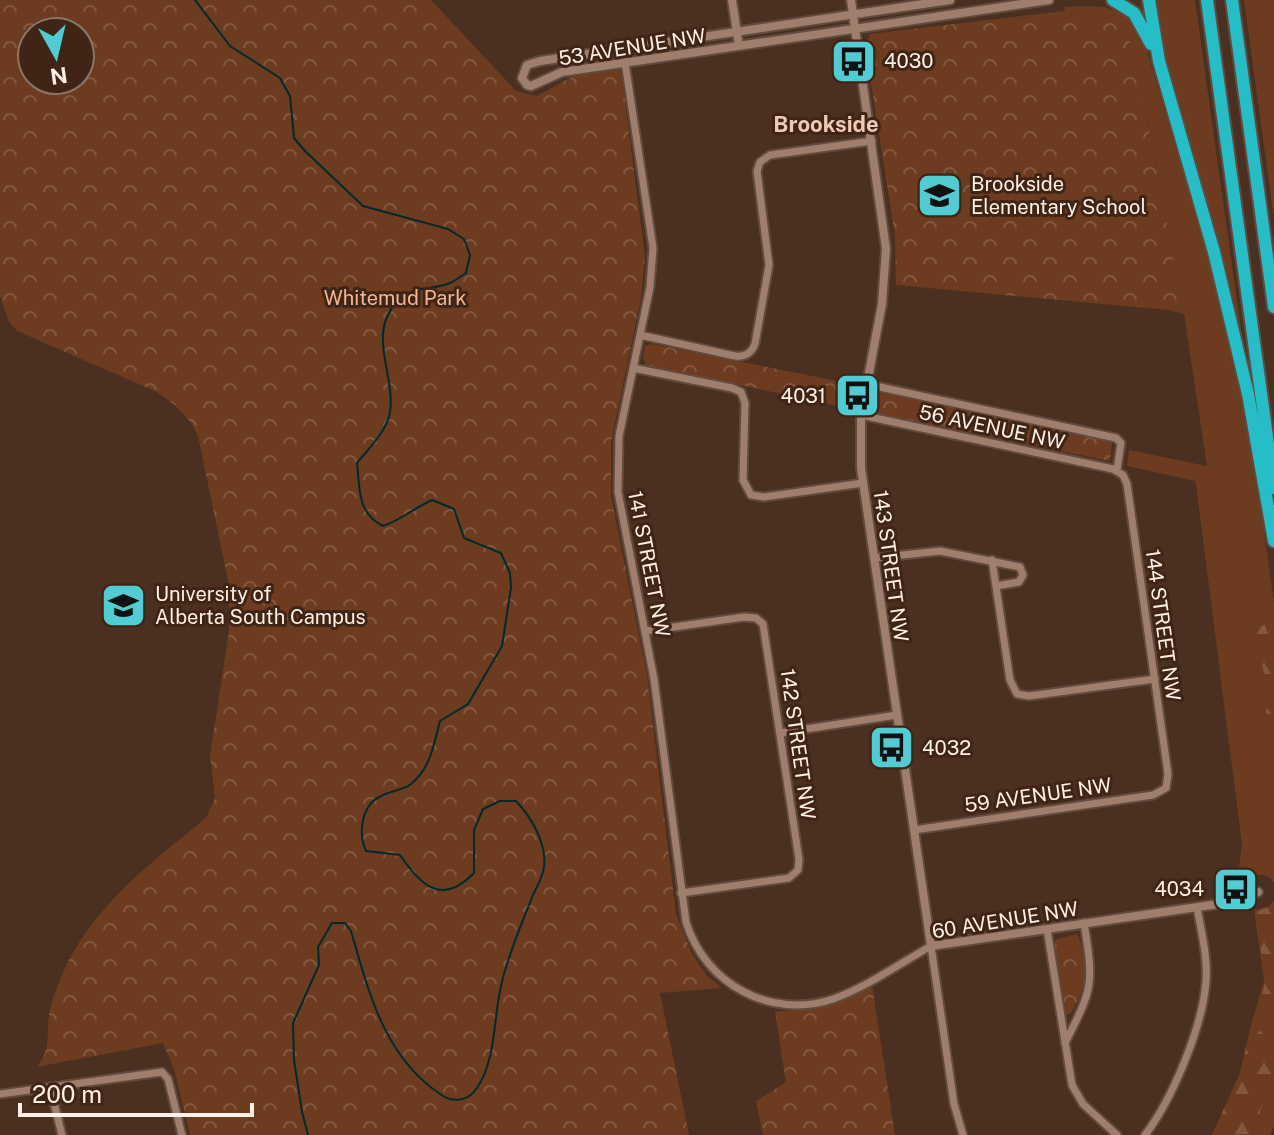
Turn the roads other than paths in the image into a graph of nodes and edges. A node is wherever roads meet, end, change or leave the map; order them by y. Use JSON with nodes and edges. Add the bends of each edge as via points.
{"nodes":[{"id":1,"x":732,"y":0,"type":"edge"},
{"id":2,"x":851,"y":0,"type":"edge"},
{"id":3,"x":950,"y":0,"type":"edge"},
{"id":4,"x":1049,"y":0,"type":"edge"},
{"id":5,"x":1113,"y":0,"type":"edge"},
{"id":6,"x":1149,"y":0,"type":"edge"},
{"id":7,"x":1207,"y":0,"type":"edge"},
{"id":8,"x":1232,"y":0,"type":"edge"},
{"id":9,"x":853,"y":15,"type":"junction"},
{"id":10,"x":855,"y":29,"type":"junction"},
{"id":11,"x":737,"y":33,"type":"junction"},
{"id":12,"x":739,"y":46,"type":"junction"},
{"id":13,"x":623,"y":49,"type":"junction"},
{"id":14,"x":1159,"y":61,"type":"junction"},
{"id":15,"x":625,"y":62,"type":"junction"},
{"id":16,"x":872,"y":141,"type":"junction"},
{"id":17,"x":1274,"y":307,"type":"edge"},
{"id":18,"x":640,"y":335,"type":"junction"},
{"id":19,"x":633,"y":368,"type":"junction"},
{"id":20,"x":866,"y":384,"type":"junction"},
{"id":21,"x":861,"y":415,"type":"junction"},
{"id":22,"x":1117,"y":470,"type":"junction"},
{"id":23,"x":863,"y":483,"type":"junction"},
{"id":24,"x":1274,"y":488,"type":"edge"},
{"id":25,"x":1274,"y":541,"type":"edge"},
{"id":26,"x":874,"y":558,"type":"junction"},
{"id":27,"x":992,"y":560,"type":"junction"},
{"id":28,"x":996,"y":586,"type":"junction"},
{"id":29,"x":646,"y":631,"type":"junction"},
{"id":30,"x":1155,"y":679,"type":"junction"},
{"id":31,"x":897,"y":715,"type":"junction"},
{"id":32,"x":780,"y":733,"type":"junction"},
{"id":33,"x":1166,"y":788,"type":"joint"},
{"id":34,"x":914,"y":830,"type":"junction"},
{"id":35,"x":1258,"y":892,"type":"dead end"},
{"id":36,"x":681,"y":893,"type":"junction"},
{"id":37,"x":1197,"y":907,"type":"junction"},
{"id":38,"x":1084,"y":923,"type":"junction"},
{"id":39,"x":1047,"y":929,"type":"junction"},
{"id":40,"x":931,"y":946,"type":"junction"},
{"id":41,"x":724,"y":980,"type":"joint"},
{"id":42,"x":1064,"y":1043,"type":"junction"},
{"id":43,"x":50,"y":1087,"type":"junction"},
{"id":44,"x":0,"y":1094,"type":"edge"},
{"id":45,"x":62,"y":1135,"type":"edge"},
{"id":46,"x":182,"y":1135,"type":"edge"},
{"id":47,"x":963,"y":1135,"type":"edge"},
{"id":48,"x":1117,"y":1135,"type":"edge"},
{"id":49,"x":1145,"y":1135,"type":"edge"}],
"edges":[{"from":1,"to":11,"type":"street"},
{"from":2,"to":9,"type":"street","name":"143 STREET NW"},
{"from":3,"to":9,"type":"street","name":"53 AVENUE NW"},
{"from":4,"to":10,"type":"street","name":"53 AVENUE NW"},
{"from":5,"to":14,"type":"highway","via":[[1139,19]]},
{"from":6,"to":14,"type":"highway"},
{"from":7,"to":24,"type":"highway"},
{"from":8,"to":17,"type":"highway"},
{"from":9,"to":10,"type":"street","name":"143 STREET NW"},
{"from":9,"to":11,"type":"street","name":"53 AVENUE NW"},
{"from":10,"to":12,"type":"street","name":"53 AVENUE NW"},
{"from":10,"to":16,"type":"street","name":"143 STREET NW"},
{"from":11,"to":12,"type":"street"},
{"from":11,"to":13,"type":"street","name":"53 AVENUE NW"},
{"from":12,"to":15,"type":"street","name":"53 AVENUE NW"},
{"from":13,"to":15,"type":"street","name":"141 STREET NW"},
{"from":13,"to":15,"type":"street","name":"53 AVENUE NW","via":[[531,63],[522,78],[531,86],[562,72]]},
{"from":14,"to":25,"type":"highway","via":[[1214,252],[1248,394]]},
{"from":15,"to":18,"type":"street","name":"141 STREET NW","via":[[653,248]]},
{"from":16,"to":18,"type":"street","via":[[770,155],[760,162],[769,265],[755,344],[748,354],[735,356]]},
{"from":16,"to":20,"type":"street","name":"143 STREET NW","via":[[886,262]]},
{"from":18,"to":19,"type":"street","name":"141 STREET NW"},
{"from":19,"to":23,"type":"street","via":[[741,392],[743,480],[751,495]]},
{"from":19,"to":29,"type":"street","name":"141 STREET NW","via":[[619,436],[617,482]]},
{"from":20,"to":21,"type":"street","name":"143 STREET NW"},
{"from":20,"to":22,"type":"street","via":[[1116,438]]},
{"from":21,"to":22,"type":"street","name":"56 AVENUE NW"},
{"from":21,"to":23,"type":"street","name":"143 STREET NW"},
{"from":22,"to":30,"type":"street","name":"144 STREET NW","via":[[1126,478]]},
{"from":23,"to":26,"type":"street","name":"143 STREET NW"},
{"from":26,"to":27,"type":"street","via":[[940,551]]},
{"from":26,"to":31,"type":"street","name":"143 STREET NW"},
{"from":27,"to":28,"type":"street"},
{"from":27,"to":28,"type":"street","via":[[1017,565],[1023,573],[1017,583]]},
{"from":28,"to":30,"type":"street","via":[[1010,680],[1017,694]]},
{"from":29,"to":32,"type":"street","name":"142 STREET NW","via":[[744,617],[759,620],[766,632]]},
{"from":29,"to":36,"type":"street","name":"141 STREET NW"},
{"from":30,"to":33,"type":"street","name":"144 STREET NW"},
{"from":31,"to":32,"type":"street"},
{"from":31,"to":34,"type":"street","name":"143 STREET NW"},
{"from":32,"to":36,"type":"street","name":"142 STREET NW","via":[[799,859],[796,873],[785,879]]},
{"from":33,"to":34,"type":"street","name":"59 AVENUE NW","via":[[1153,795]]},
{"from":34,"to":40,"type":"street","name":"143 STREET NW"},
{"from":35,"to":37,"type":"street","name":"60 AVENUE NW"},
{"from":36,"to":41,"type":"street","name":"141 STREET NW","via":[[691,937]]},
{"from":37,"to":38,"type":"street","name":"60 AVENUE NW"},
{"from":37,"to":49,"type":"street","via":[[1206,975],[1202,1005],[1182,1066]]},
{"from":38,"to":39,"type":"street","name":"60 AVENUE NW"},
{"from":38,"to":42,"type":"street","via":[[1091,983]]},
{"from":39,"to":40,"type":"street","name":"60 AVENUE NW"},
{"from":39,"to":42,"type":"street"},
{"from":40,"to":41,"type":"street","name":"60 AVENUE NW","via":[[820,1003],[768,1001]]},
{"from":40,"to":47,"type":"street","name":"143 STREET NW"},
{"from":42,"to":48,"type":"street","via":[[1077,1096]]},
{"from":43,"to":44,"type":"street"},
{"from":43,"to":45,"type":"street"},
{"from":43,"to":46,"type":"street","via":[[165,1072]]}]}
